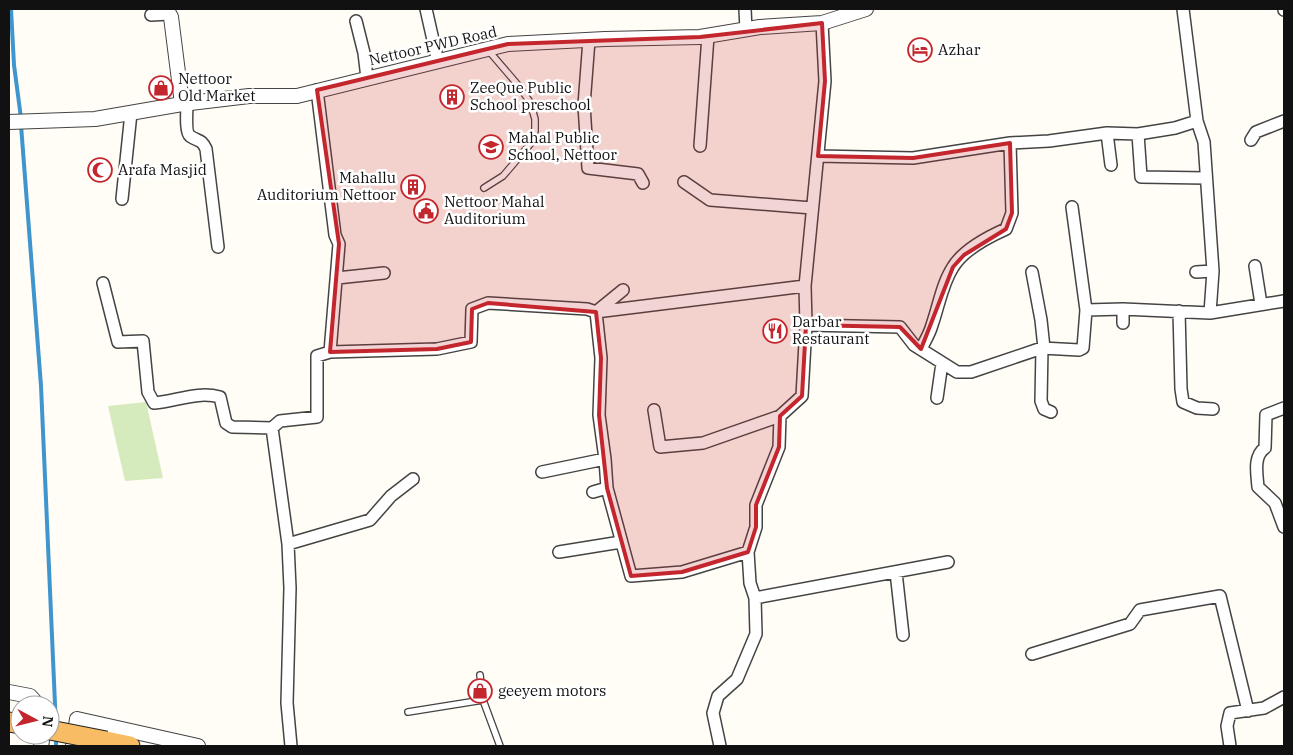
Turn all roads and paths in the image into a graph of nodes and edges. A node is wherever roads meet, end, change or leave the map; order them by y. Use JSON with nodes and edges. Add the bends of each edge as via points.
{"nodes":[{"id":1,"x":426,"y":9,"type":"edge"},
{"id":2,"x":745,"y":9,"type":"edge"},
{"id":3,"x":866,"y":9,"type":"edge"},
{"id":4,"x":1183,"y":9,"type":"edge"},
{"id":5,"x":160,"y":12,"type":"edge"},
{"id":6,"x":356,"y":21,"type":"dead end"},
{"id":7,"x":822,"y":23,"type":"junction"},
{"id":8,"x":746,"y":30,"type":"junction"},
{"id":9,"x":708,"y":36,"type":"junction"},
{"id":10,"x":588,"y":40,"type":"junction"},
{"id":11,"x":488,"y":50,"type":"junction"},
{"id":12,"x":438,"y":62,"type":"junction"},
{"id":13,"x":366,"y":78,"type":"junction"},
{"id":14,"x":317,"y":90,"type":"junction"},
{"id":15,"x":184,"y":104,"type":"junction"},
{"id":16,"x":131,"y":113,"type":"junction"},
{"id":17,"x":1197,"y":121,"type":"junction"},
{"id":18,"x":1284,"y":121,"type":"edge"},
{"id":19,"x":9,"y":122,"type":"edge"},
{"id":20,"x":1107,"y":133,"type":"junction"},
{"id":21,"x":1138,"y":134,"type":"junction"},
{"id":22,"x":1251,"y":140,"type":"dead end"},
{"id":23,"x":1010,"y":143,"type":"junction"},
{"id":24,"x":700,"y":146,"type":"dead end"},
{"id":25,"x":818,"y":156,"type":"junction"},
{"id":26,"x":1111,"y":165,"type":"dead end"},
{"id":27,"x":1206,"y":178,"type":"junction"},
{"id":28,"x":684,"y":182,"type":"dead end"},
{"id":29,"x":642,"y":183,"type":"dead end"},
{"id":30,"x":484,"y":188,"type":"dead end"},
{"id":31,"x":122,"y":199,"type":"dead end"},
{"id":32,"x":1072,"y":207,"type":"dead end"},
{"id":33,"x":812,"y":208,"type":"junction"},
{"id":34,"x":218,"y":247,"type":"dead end"},
{"id":35,"x":1255,"y":266,"type":"dead end"},
{"id":36,"x":1213,"y":271,"type":"junction"},
{"id":37,"x":1032,"y":272,"type":"dead end"},
{"id":38,"x":1196,"y":272,"type":"dead end"},
{"id":39,"x":384,"y":273,"type":"dead end"},
{"id":40,"x":337,"y":278,"type":"junction"},
{"id":41,"x":104,"y":283,"type":"dead end"},
{"id":42,"x":805,"y":286,"type":"junction"},
{"id":43,"x":623,"y":290,"type":"dead end"},
{"id":44,"x":1284,"y":301,"type":"edge"},
{"id":45,"x":1261,"y":304,"type":"junction"},
{"id":46,"x":1123,"y":309,"type":"junction"},
{"id":47,"x":1086,"y":310,"type":"junction"},
{"id":48,"x":1179,"y":311,"type":"junction"},
{"id":49,"x":596,"y":312,"type":"junction"},
{"id":50,"x":1210,"y":313,"type":"junction"},
{"id":51,"x":1123,"y":323,"type":"dead end"},
{"id":52,"x":806,"y":324,"type":"junction"},
{"id":53,"x":1043,"y":348,"type":"junction"},
{"id":54,"x":921,"y":349,"type":"junction"},
{"id":55,"x":330,"y":352,"type":"junction"},
{"id":56,"x":942,"y":362,"type":"junction"},
{"id":57,"x":938,"y":398,"type":"dead end"},
{"id":58,"x":1284,"y":408,"type":"edge"},
{"id":59,"x":1213,"y":409,"type":"dead end"},
{"id":60,"x":654,"y":410,"type":"dead end"},
{"id":61,"x":1051,"y":412,"type":"dead end"},
{"id":62,"x":780,"y":416,"type":"junction"},
{"id":63,"x":272,"y":428,"type":"junction"},
{"id":64,"x":605,"y":459,"type":"junction"},
{"id":65,"x":542,"y":472,"type":"dead end"},
{"id":66,"x":413,"y":479,"type":"dead end"},
{"id":67,"x":607,"y":488,"type":"junction"},
{"id":68,"x":593,"y":492,"type":"dead end"},
{"id":69,"x":1284,"y":527,"type":"edge"},
{"id":70,"x":621,"y":542,"type":"junction"},
{"id":71,"x":288,"y":544,"type":"junction"},
{"id":72,"x":559,"y":552,"type":"dead end"},
{"id":73,"x":748,"y":552,"type":"junction"},
{"id":74,"x":948,"y":562,"type":"dead end"},
{"id":75,"x":896,"y":572,"type":"junction"},
{"id":76,"x":755,"y":598,"type":"junction"},
{"id":77,"x":903,"y":635,"type":"dead end"},
{"id":78,"x":1032,"y":654,"type":"dead end"},
{"id":79,"x":480,"y":675,"type":"dead end"},
{"id":80,"x":9,"y":692,"type":"edge"},
{"id":81,"x":25,"y":695,"type":"edge"},
{"id":82,"x":1284,"y":697,"type":"edge"},
{"id":83,"x":483,"y":700,"type":"junction"},
{"id":84,"x":1248,"y":710,"type":"junction"},
{"id":85,"x":408,"y":712,"type":"dead end"},
{"id":86,"x":60,"y":732,"type":"edge"},
{"id":87,"x":73,"y":746,"type":"edge"},
{"id":88,"x":130,"y":746,"type":"edge"},
{"id":89,"x":198,"y":746,"type":"edge"},
{"id":90,"x":291,"y":746,"type":"edge"},
{"id":91,"x":500,"y":746,"type":"edge"},
{"id":92,"x":720,"y":746,"type":"edge"},
{"id":93,"x":1230,"y":746,"type":"edge"}],
"edges":[{"from":1,"to":12,"type":"street"},
{"from":2,"to":8,"type":"street"},
{"from":3,"to":7,"type":"street","name":"Nettoor PWD Road"},
{"from":4,"to":17,"type":"street"},
{"from":5,"to":15,"type":"street"},
{"from":6,"to":13,"type":"street"},
{"from":7,"to":8,"type":"street","name":"Nettoor PWD Road"},
{"from":7,"to":25,"type":"street","via":[[824,81]]},
{"from":8,"to":9,"type":"street","name":"Nettoor PWD Road"},
{"from":9,"to":10,"type":"street","name":"Nettoor PWD Road"},
{"from":9,"to":24,"type":"street"},
{"from":10,"to":11,"type":"street","name":"Nettoor PWD Road","via":[[508,44]]},
{"from":10,"to":29,"type":"street","via":[[584,105],[588,168],[638,174]]},
{"from":11,"to":12,"type":"street","name":"Nettoor PWD Road"},
{"from":11,"to":30,"type":"lane","via":[[530,102],[536,119],[532,142],[503,176]]},
{"from":12,"to":13,"type":"street","name":"Nettoor PWD Road"},
{"from":13,"to":14,"type":"street","name":"Nettoor PWD Road"},
{"from":14,"to":15,"type":"street","name":"Nettoor PWD Road","via":[[297,96],[249,96]]},
{"from":14,"to":40,"type":"street","via":[[335,234],[339,244]]},
{"from":15,"to":16,"type":"street","name":"Nettoor PWD Road"},
{"from":15,"to":34,"type":"street","via":[[189,136],[202,142],[206,149]]},
{"from":16,"to":19,"type":"street","name":"Nettoor PWD Road","via":[[95,119]]},
{"from":16,"to":31,"type":"street"},
{"from":17,"to":21,"type":"street"},
{"from":17,"to":27,"type":"street","via":[[1204,142]]},
{"from":18,"to":22,"type":"street","via":[[1256,132]]},
{"from":20,"to":21,"type":"street"},
{"from":20,"to":23,"type":"street"},
{"from":20,"to":26,"type":"street"},
{"from":21,"to":27,"type":"street","via":[[1141,177]]},
{"from":23,"to":25,"type":"street","via":[[913,158]]},
{"from":23,"to":54,"type":"street","via":[[1012,213],[1006,229],[964,254],[953,266]]},
{"from":25,"to":33,"type":"street"},
{"from":27,"to":36,"type":"street"},
{"from":28,"to":33,"type":"street","via":[[710,200]]},
{"from":32,"to":47,"type":"street"},
{"from":33,"to":42,"type":"street"},
{"from":35,"to":45,"type":"street"},
{"from":36,"to":38,"type":"street"},
{"from":36,"to":50,"type":"street"},
{"from":37,"to":53,"type":"street"},
{"from":39,"to":40,"type":"street"},
{"from":40,"to":55,"type":"street"},
{"from":41,"to":63,"type":"street","via":[[118,342],[144,341],[148,392],[154,403],[190,396],[220,397],[226,423],[232,427]]},
{"from":42,"to":49,"type":"street"},
{"from":42,"to":52,"type":"street"},
{"from":43,"to":49,"type":"street"},
{"from":44,"to":45,"type":"street"},
{"from":45,"to":50,"type":"street"},
{"from":46,"to":47,"type":"street"},
{"from":46,"to":48,"type":"street"},
{"from":46,"to":51,"type":"street"},
{"from":47,"to":53,"type":"street","via":[[1083,348]]},
{"from":48,"to":50,"type":"street"},
{"from":48,"to":59,"type":"street","via":[[1183,402],[1197,408]]},
{"from":49,"to":55,"type":"street","via":[[488,303],[472,308],[471,342],[437,349]]},
{"from":49,"to":64,"type":"street","via":[[601,358],[599,415]]},
{"from":52,"to":54,"type":"street","via":[[900,327]]},
{"from":52,"to":62,"type":"street","via":[[802,396]]},
{"from":53,"to":56,"type":"street","via":[[962,373]]},
{"from":53,"to":61,"type":"street","via":[[1041,401],[1044,409]]},
{"from":54,"to":56,"type":"street"},
{"from":55,"to":63,"type":"street","via":[[317,356],[317,417],[280,421]]},
{"from":56,"to":57,"type":"street"},
{"from":58,"to":69,"type":"street","via":[[1266,416],[1265,448],[1256,463],[1258,487],[1275,503]]},
{"from":60,"to":62,"type":"street","via":[[660,447],[703,442]]},
{"from":62,"to":73,"type":"street","via":[[779,447],[756,505],[756,527]]},
{"from":63,"to":71,"type":"street"},
{"from":64,"to":65,"type":"street"},
{"from":64,"to":67,"type":"street"},
{"from":66,"to":71,"type":"street","via":[[391,496],[370,520]]},
{"from":67,"to":68,"type":"street"},
{"from":67,"to":70,"type":"street"},
{"from":70,"to":72,"type":"street"},
{"from":70,"to":73,"type":"street","via":[[631,576],[682,572]]},
{"from":71,"to":90,"type":"street","via":[[287,703]]},
{"from":73,"to":76,"type":"street","via":[[750,582]]},
{"from":74,"to":75,"type":"street"},
{"from":75,"to":76,"type":"street"},
{"from":75,"to":77,"type":"street"},
{"from":76,"to":92,"type":"street","via":[[756,634],[737,679],[718,696],[713,714]]},
{"from":78,"to":84,"type":"street","via":[[1130,624],[1140,610],[1220,596]]},
{"from":79,"to":83,"type":"lane"},
{"from":80,"to":81,"type":"street"},
{"from":82,"to":84,"type":"street","via":[[1264,708]]},
{"from":83,"to":85,"type":"lane"},
{"from":83,"to":91,"type":"lane"},
{"from":84,"to":93,"type":"street","via":[[1230,713],[1227,726]]},
{"from":86,"to":88,"type":"highway","bridge":true},
{"from":87,"to":89,"type":"street","via":[[77,718]]}]}
